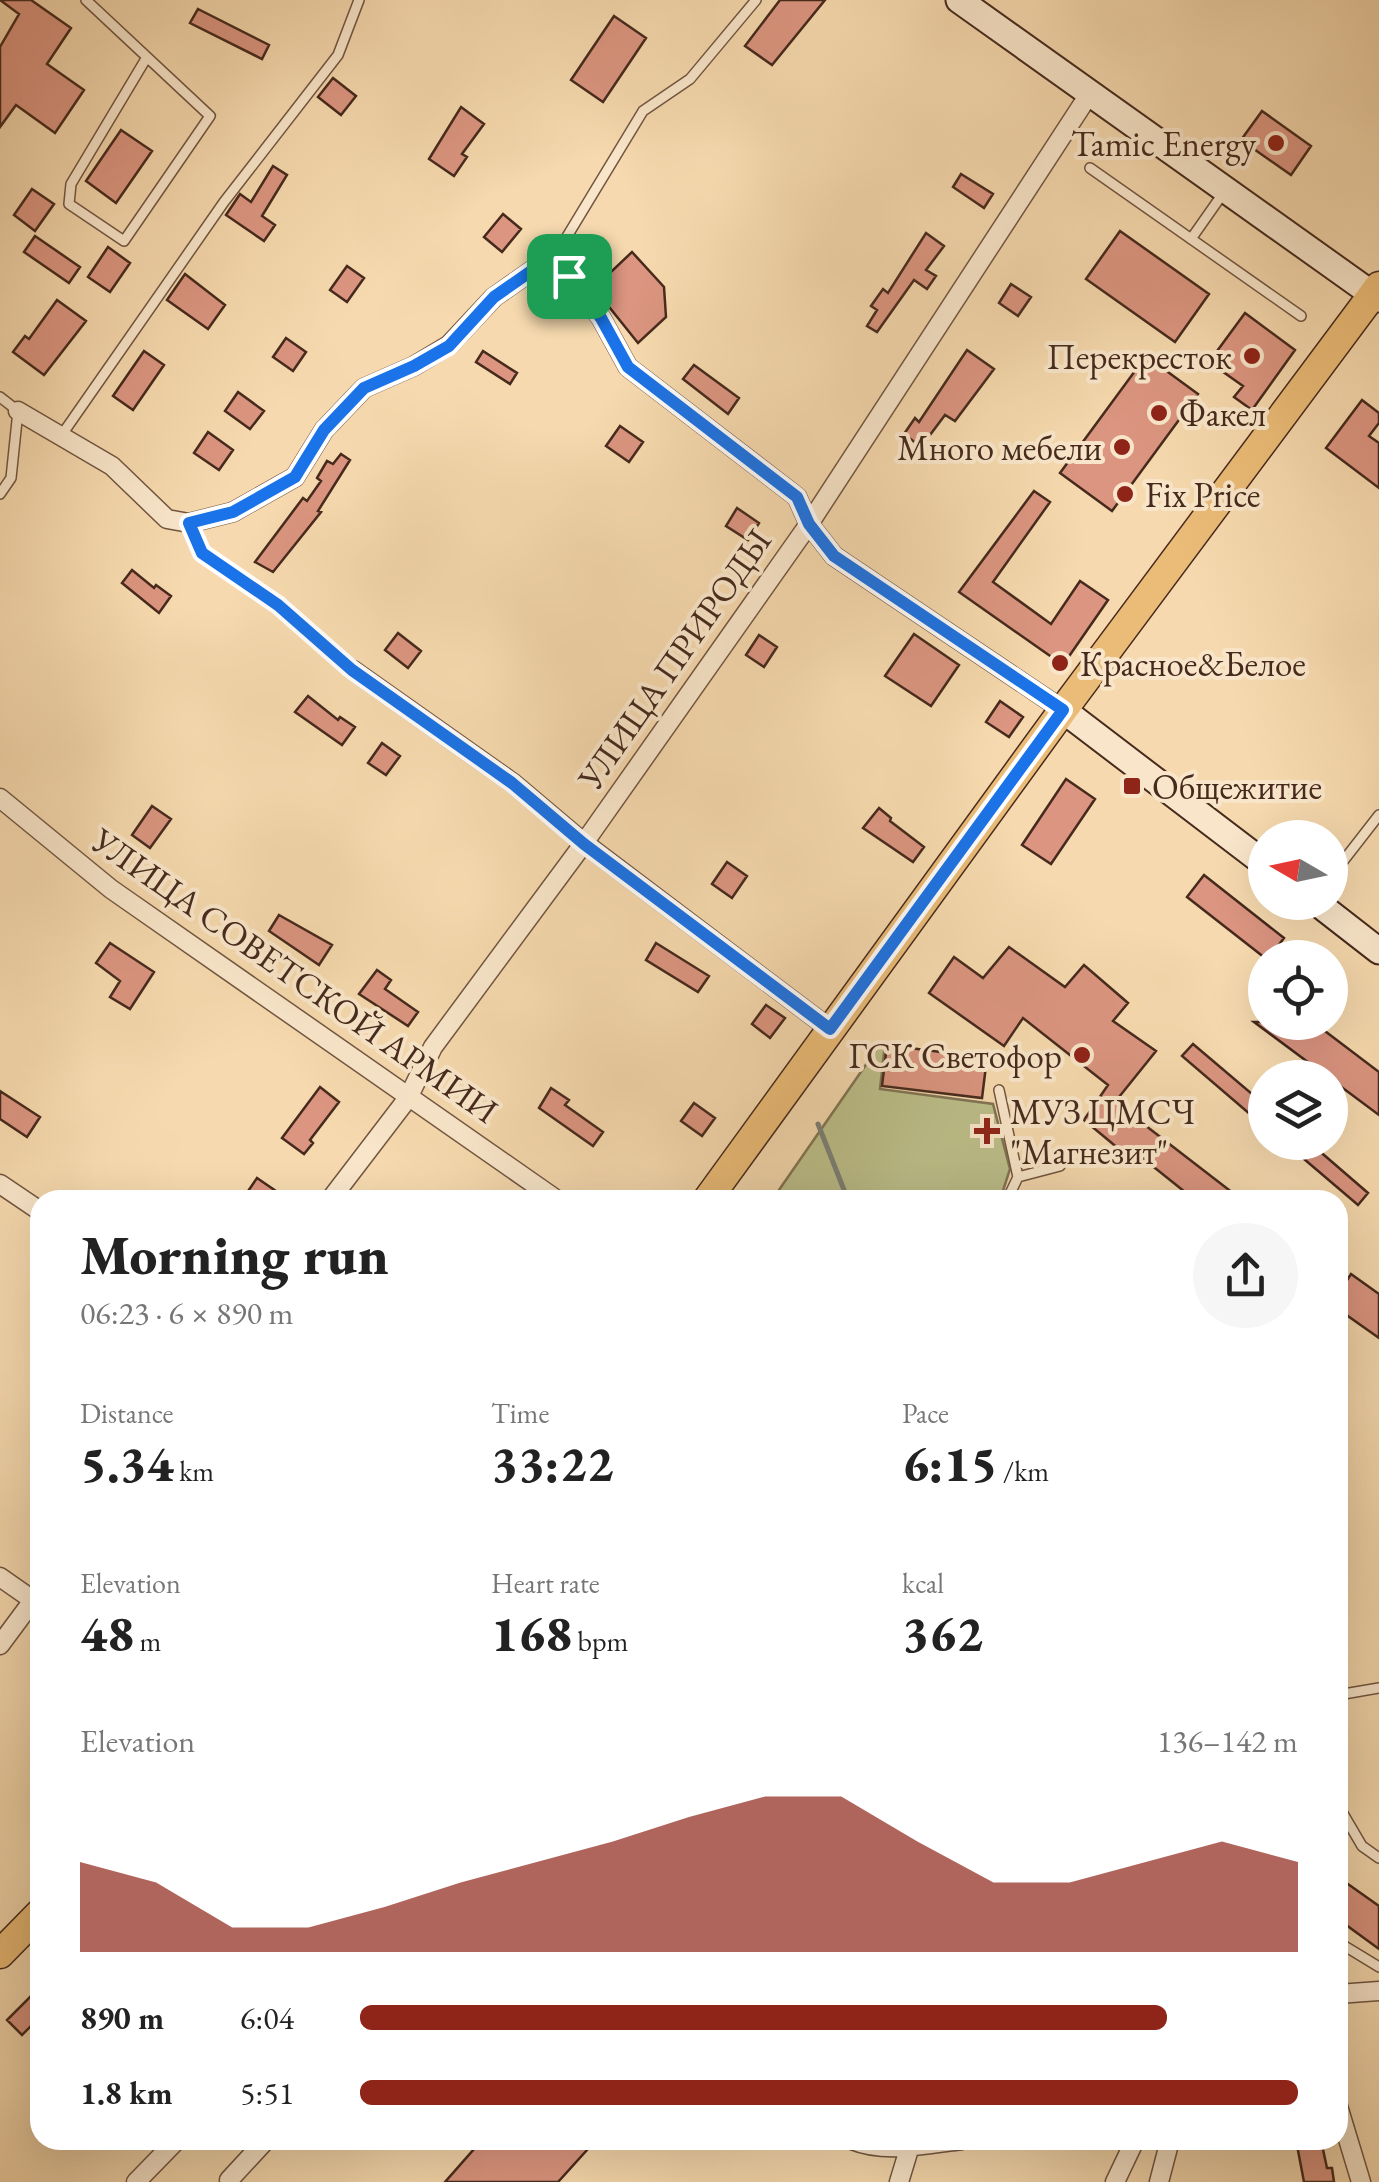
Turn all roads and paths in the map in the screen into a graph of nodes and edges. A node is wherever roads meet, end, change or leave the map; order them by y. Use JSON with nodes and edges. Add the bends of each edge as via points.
{"nodes":[{"id":1,"x":86,"y":0,"type":"edge"},
{"id":2,"x":359,"y":0,"type":"edge"},
{"id":3,"x":756,"y":0,"type":"edge"},
{"id":4,"x":958,"y":0,"type":"edge"},
{"id":5,"x":147,"y":57,"type":"junction"},
{"id":6,"x":1090,"y":94,"type":"junction"},
{"id":7,"x":1090,"y":168,"type":"dead end"},
{"id":8,"x":1225,"y":190,"type":"junction"},
{"id":9,"x":1191,"y":239,"type":"junction"},
{"id":10,"x":557,"y":253,"type":"junction"},
{"id":11,"x":1377,"y":293,"type":"edge"},
{"id":12,"x":1302,"y":316,"type":"dead end"},
{"id":13,"x":0,"y":398,"type":"edge"},
{"id":14,"x":18,"y":411,"type":"junction"},
{"id":15,"x":60,"y":436,"type":"junction"},
{"id":16,"x":0,"y":494,"type":"edge"},
{"id":17,"x":189,"y":523,"type":"junction"},
{"id":18,"x":809,"y":524,"type":"junction"},
{"id":19,"x":352,"y":670,"type":"joint"},
{"id":20,"x":1063,"y":710,"type":"junction"},
{"id":21,"x":0,"y":798,"type":"edge"},
{"id":22,"x":1379,"y":815,"type":"edge"},
{"id":23,"x":584,"y":844,"type":"junction"},
{"id":24,"x":1248,"y":851,"type":"edge"},
{"id":25,"x":1348,"y":855,"type":"edge"},
{"id":26,"x":1340,"y":920,"type":"edge"},
{"id":27,"x":1379,"y":950,"type":"edge"},
{"id":28,"x":830,"y":1029,"type":"junction"},
{"id":29,"x":999,"y":1090,"type":"dead end"},
{"id":30,"x":408,"y":1098,"type":"junction"},
{"id":31,"x":1060,"y":1166,"type":"dead end"},
{"id":32,"x":1018,"y":1177,"type":"junction"},
{"id":33,"x":0,"y":1184,"type":"edge"},
{"id":34,"x":338,"y":1190,"type":"edge"},
{"id":35,"x":541,"y":1190,"type":"edge"},
{"id":36,"x":714,"y":1190,"type":"edge"},
{"id":37,"x":1012,"y":1190,"type":"edge"},
{"id":38,"x":30,"y":1204,"type":"edge"},
{"id":39,"x":0,"y":1577,"type":"edge"},
{"id":40,"x":30,"y":1594,"type":"edge"},
{"id":41,"x":30,"y":1609,"type":"edge"},
{"id":42,"x":0,"y":1645,"type":"edge"},
{"id":43,"x":1379,"y":1688,"type":"edge"},
{"id":44,"x":1348,"y":1693,"type":"edge"},
{"id":45,"x":1348,"y":1822,"type":"edge"},
{"id":46,"x":1379,"y":1858,"type":"edge"},
{"id":47,"x":30,"y":1923,"type":"edge"},
{"id":48,"x":1348,"y":1948,"type":"edge"},
{"id":49,"x":0,"y":1954,"type":"edge"},
{"id":50,"x":1379,"y":1967,"type":"edge"},
{"id":51,"x":1379,"y":1992,"type":"edge"},
{"id":52,"x":1348,"y":1994,"type":"edge"},
{"id":53,"x":1348,"y":2138,"type":"edge"},
{"id":54,"x":167,"y":2150,"type":"edge"},
{"id":55,"x":257,"y":2150,"type":"edge"},
{"id":56,"x":909,"y":2150,"type":"edge"},
{"id":57,"x":1130,"y":2150,"type":"edge"},
{"id":58,"x":1167,"y":2150,"type":"edge"},
{"id":59,"x":230,"y":2181,"type":"edge"},
{"id":60,"x":136,"y":2182,"type":"edge"},
{"id":61,"x":900,"y":2182,"type":"edge"},
{"id":62,"x":1115,"y":2182,"type":"edge"},
{"id":63,"x":1159,"y":2182,"type":"edge"},
{"id":64,"x":1362,"y":2182,"type":"edge"}],
"edges":[{"from":1,"to":5,"type":"lane"},
{"from":2,"to":15,"type":"lane","via":[[338,56],[224,202]]},
{"from":3,"to":10,"type":"lane","via":[[690,79],[644,111]]},
{"from":4,"to":6,"type":"street"},
{"from":5,"to":5,"type":"lane","via":[[210,116],[124,241],[69,204],[71,184]]},
{"from":6,"to":8,"type":"street"},
{"from":6,"to":18,"type":"street","name":"УЛИЦА ПРИРОДЫ"},
{"from":7,"to":9,"type":"lane"},
{"from":8,"to":9,"type":"lane"},
{"from":8,"to":11,"type":"street"},
{"from":9,"to":12,"type":"lane"},
{"from":10,"to":17,"type":"street","via":[[494,297],[449,346],[364,388],[324,430],[295,477],[233,512]]},
{"from":10,"to":18,"type":"street","via":[[628,367],[797,497]]},
{"from":11,"to":20,"type":"main road"},
{"from":13,"to":14,"type":"lane"},
{"from":14,"to":15,"type":"street"},
{"from":14,"to":16,"type":"lane","via":[[11,478]]},
{"from":15,"to":17,"type":"street","via":[[112,466],[167,519]]},
{"from":17,"to":19,"type":"lane","via":[[202,553],[278,605]]},
{"from":18,"to":20,"type":"street","via":[[834,556]]},
{"from":18,"to":23,"type":"street","name":"УЛИЦА ПРИРОДЫ"},
{"from":19,"to":23,"type":"street","via":[[512,783]]},
{"from":20,"to":24,"type":"street"},
{"from":20,"to":28,"type":"main road"},
{"from":21,"to":30,"type":"street","name":"УЛИЦА СОВЕТСКОЙ АРМИИ","via":[[111,889]]},
{"from":22,"to":25,"type":"lane"},
{"from":23,"to":28,"type":"street"},
{"from":23,"to":30,"type":"street","name":"УЛИЦА ПРИРОДЫ","via":[[433,1047]]},
{"from":26,"to":27,"type":"street"},
{"from":28,"to":36,"type":"main road"},
{"from":29,"to":32,"type":"lane"},
{"from":30,"to":34,"type":"street","name":"УЛИЦА ПРИРОДЫ"},
{"from":30,"to":35,"type":"street","name":"УЛИЦА СОВЕТСКОЙ АРМИИ"},
{"from":31,"to":32,"type":"lane"},
{"from":32,"to":37,"type":"lane"},
{"from":33,"to":38,"type":"street"},
{"from":39,"to":40,"type":"street"},
{"from":41,"to":42,"type":"street"},
{"from":43,"to":44,"type":"lane"},
{"from":45,"to":46,"type":"lane","via":[[1362,1846]]},
{"from":47,"to":49,"type":"main road"},
{"from":48,"to":50,"type":"lane"},
{"from":51,"to":52,"type":"street"},
{"from":53,"to":64,"type":"street"},
{"from":54,"to":60,"type":"street"},
{"from":55,"to":59,"type":"street"},
{"from":56,"to":61,"type":"street"},
{"from":57,"to":62,"type":"street"},
{"from":58,"to":63,"type":"street"}]}
